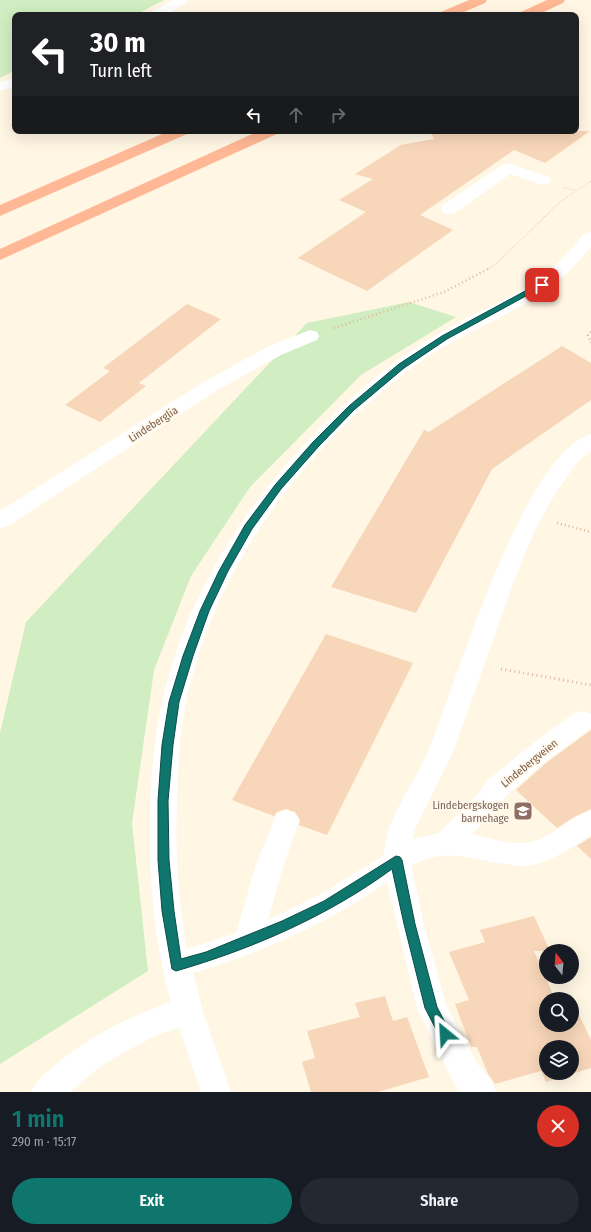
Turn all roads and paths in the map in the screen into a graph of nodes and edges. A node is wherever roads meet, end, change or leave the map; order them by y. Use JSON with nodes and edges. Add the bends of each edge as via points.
{"nodes":[{"id":1,"x":181,"y":0,"type":"edge"},
{"id":2,"x":480,"y":0,"type":"edge"},
{"id":3,"x":558,"y":0,"type":"edge"},
{"id":4,"x":161,"y":12,"type":"edge"},
{"id":5,"x":453,"y":12,"type":"edge"},
{"id":6,"x":532,"y":12,"type":"edge"},
{"id":7,"x":12,"y":83,"type":"edge"},
{"id":8,"x":0,"y":87,"type":"edge"},
{"id":9,"x":175,"y":134,"type":"edge"},
{"id":10,"x":265,"y":134,"type":"edge"},
{"id":11,"x":543,"y":180,"type":"dead end"},
{"id":12,"x":591,"y":181,"type":"edge"},
{"id":13,"x":571,"y":189,"type":"dead end"},
{"id":14,"x":576,"y":190,"type":"junction"},
{"id":15,"x":449,"y":209,"type":"dead end"},
{"id":16,"x":0,"y":211,"type":"edge"},
{"id":17,"x":591,"y":238,"type":"edge"},
{"id":18,"x":0,"y":255,"type":"edge"},
{"id":19,"x":591,"y":332,"type":"edge"},
{"id":20,"x":310,"y":336,"type":"joint"},
{"id":21,"x":591,"y":343,"type":"edge"},
{"id":22,"x":591,"y":441,"type":"edge"},
{"id":23,"x":532,"y":516,"type":"junction"},
{"id":24,"x":0,"y":521,"type":"edge"},
{"id":25,"x":591,"y":532,"type":"edge"},
{"id":26,"x":510,"y":671,"type":"dead end"},
{"id":27,"x":591,"y":685,"type":"edge"},
{"id":28,"x":582,"y":721,"type":"dead end"},
{"id":29,"x":286,"y":821,"type":"dead end"},
{"id":30,"x":591,"y":821,"type":"edge"},
{"id":31,"x":446,"y":843,"type":"junction"},
{"id":32,"x":396,"y":860,"type":"junction"},
{"id":33,"x":248,"y":940,"type":"junction"},
{"id":34,"x":176,"y":965,"type":"junction"},
{"id":35,"x":188,"y":1011,"type":"junction"},
{"id":36,"x":46,"y":1092,"type":"edge"},
{"id":37,"x":216,"y":1092,"type":"edge"},
{"id":38,"x":481,"y":1092,"type":"edge"}],
"edges":[{"from":1,"to":4,"type":"street"},
{"from":2,"to":5,"type":"highway"},
{"from":3,"to":6,"type":"highway"},
{"from":7,"to":8,"type":"street"},
{"from":9,"to":16,"type":"highway"},
{"from":10,"to":18,"type":"highway"},
{"from":11,"to":15,"type":"street","via":[[508,168]]},
{"from":12,"to":14,"type":"path"},
{"from":13,"to":14,"type":"path"},
{"from":14,"to":20,"type":"path","via":[[560,202],[495,265],[470,279],[444,292]]},
{"from":17,"to":34,"type":"street","via":[[573,259],[542,285],[444,338],[386,378],[316,444],[278,487],[248,527],[204,611],[174,702],[163,801],[163,860]]},
{"from":19,"to":21,"type":"path","via":[[588,335]]},
{"from":20,"to":24,"type":"street","name":"Lindeberglia","via":[[274,351],[209,387]]},
{"from":22,"to":23,"type":"street","via":[[570,457]]},
{"from":23,"to":25,"type":"path"},
{"from":23,"to":32,"type":"street","via":[[503,581],[441,750],[402,829]]},
{"from":26,"to":27,"type":"path"},
{"from":28,"to":31,"type":"street","name":"Lindebergveien","via":[[497,788],[484,805]]},
{"from":29,"to":33,"type":"street","via":[[270,864]]},
{"from":30,"to":31,"type":"street","via":[[555,844],[527,854]]},
{"from":31,"to":32,"type":"street","via":[[430,845]]},
{"from":32,"to":33,"type":"street","via":[[328,904]]},
{"from":32,"to":38,"type":"street","via":[[432,1008],[466,1074]]},
{"from":33,"to":34,"type":"street","via":[[207,957]]},
{"from":34,"to":35,"type":"street"},
{"from":35,"to":36,"type":"street","via":[[160,1019],[126,1034],[88,1058]]},
{"from":35,"to":37,"type":"street"}]}
